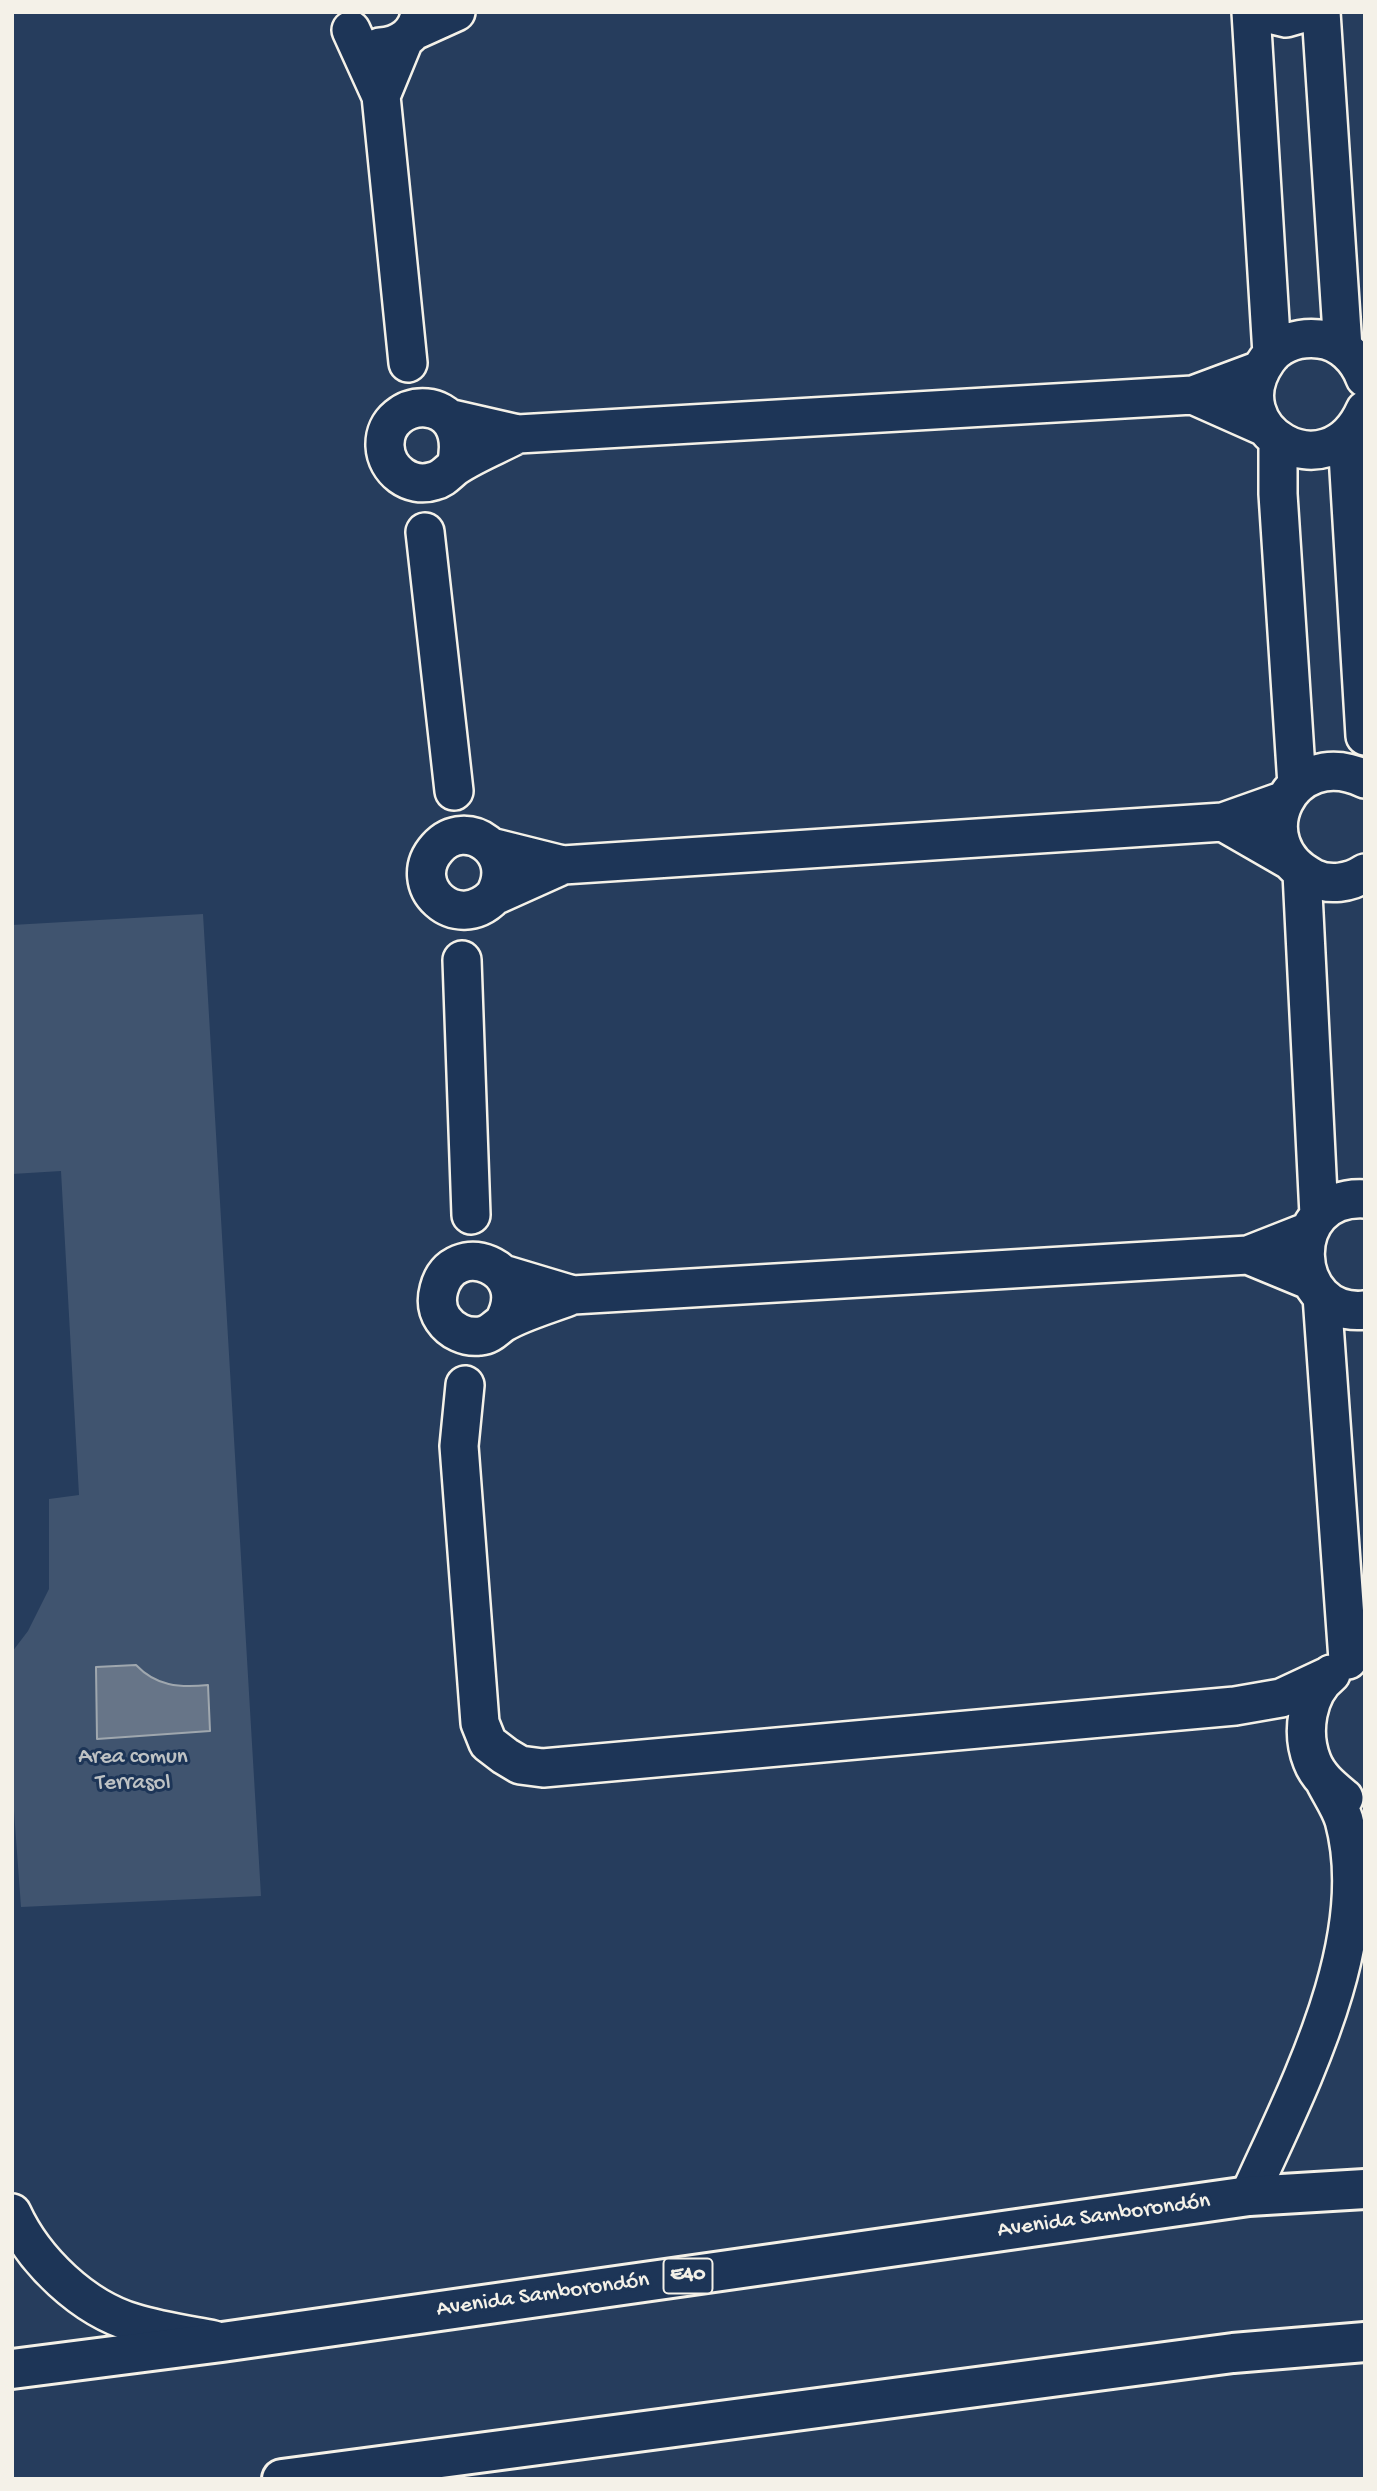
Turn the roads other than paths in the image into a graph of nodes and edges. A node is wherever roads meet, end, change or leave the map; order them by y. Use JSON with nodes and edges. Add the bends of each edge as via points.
{"nodes":[{"id":1,"x":456,"y":12,"type":"edge"},
{"id":2,"x":1251,"y":12,"type":"edge"},
{"id":3,"x":1261,"y":12,"type":"edge"},
{"id":4,"x":1307,"y":12,"type":"edge"},
{"id":5,"x":1321,"y":12,"type":"edge"},
{"id":6,"x":349,"y":21,"type":"edge"},
{"id":7,"x":413,"y":28,"type":"edge"},
{"id":8,"x":381,"y":96,"type":"junction"},
{"id":9,"x":1266,"y":362,"type":"junction"},
{"id":10,"x":408,"y":363,"type":"junction"},
{"id":11,"x":1357,"y":363,"type":"edge"},
{"id":12,"x":1193,"y":395,"type":"junction"},
{"id":13,"x":442,"y":414,"type":"junction"},
{"id":14,"x":1359,"y":423,"type":"edge"},
{"id":15,"x":518,"y":434,"type":"junction"},
{"id":16,"x":1271,"y":434,"type":"junction"},
{"id":17,"x":389,"y":451,"type":"junction"},
{"id":18,"x":451,"y":471,"type":"junction"},
{"id":19,"x":425,"y":532,"type":"junction"},
{"id":20,"x":1365,"y":736,"type":"edge"},
{"id":21,"x":1365,"y":779,"type":"edge"},
{"id":22,"x":454,"y":791,"type":"junction"},
{"id":23,"x":1291,"y":793,"type":"junction"},
{"id":24,"x":1223,"y":822,"type":"junction"},
{"id":25,"x":486,"y":843,"type":"junction"},
{"id":26,"x":563,"y":865,"type":"junction"},
{"id":27,"x":1296,"y":866,"type":"junction"},
{"id":28,"x":1365,"y":873,"type":"edge"},
{"id":29,"x":431,"y":877,"type":"junction"},
{"id":30,"x":490,"y":900,"type":"junction"},
{"id":31,"x":462,"y":960,"type":"junction"},
{"id":32,"x":1365,"y":1199,"type":"edge"},
{"id":33,"x":471,"y":1216,"type":"junction"},
{"id":34,"x":1314,"y":1223,"type":"junction"},
{"id":35,"x":1248,"y":1255,"type":"junction"},
{"id":36,"x":498,"y":1270,"type":"junction"},
{"id":37,"x":1317,"y":1289,"type":"junction"},
{"id":38,"x":573,"y":1295,"type":"junction"},
{"id":39,"x":441,"y":1299,"type":"junction"},
{"id":40,"x":1365,"y":1310,"type":"edge"},
{"id":41,"x":498,"y":1327,"type":"junction"},
{"id":42,"x":465,"y":1385,"type":"junction"},
{"id":43,"x":1347,"y":1664,"type":"edge"},
{"id":44,"x":1235,"y":1706,"type":"junction"},
{"id":45,"x":1319,"y":1772,"type":"junction"},
{"id":46,"x":1365,"y":1806,"type":"edge"},
{"id":47,"x":1365,"y":2189,"type":"edge"},
{"id":48,"x":1249,"y":2196,"type":"junction"},
{"id":49,"x":12,"y":2213,"type":"edge"},
{"id":50,"x":222,"y":2342,"type":"junction"},
{"id":51,"x":1365,"y":2342,"type":"edge"},
{"id":52,"x":12,"y":2369,"type":"edge"},
{"id":53,"x":282,"y":2479,"type":"edge"}],
"edges":[{"from":1,"to":7,"type":"street"},
{"from":2,"to":9,"type":"street"},
{"from":3,"to":4,"type":"street","via":[[1286,18]]},
{"from":5,"to":11,"type":"street"},
{"from":6,"to":7,"type":"street","via":[[369,45],[381,47],[393,46]]},
{"from":6,"to":8,"type":"street"},
{"from":7,"to":8,"type":"street"},
{"from":8,"to":10,"type":"street"},
{"from":9,"to":11,"type":"street","via":[[1287,343],[1306,338],[1325,339]]},
{"from":9,"to":12,"type":"street"},
{"from":9,"to":16,"type":"street","via":[[1255,386],[1255,402]]},
{"from":10,"to":13,"type":"street"},
{"from":10,"to":17,"type":"street"},
{"from":12,"to":15,"type":"street"},
{"from":12,"to":16,"type":"street"},
{"from":13,"to":15,"type":"street"},
{"from":13,"to":17,"type":"street","via":[[424,408],[400,415]]},
{"from":13,"to":18,"type":"street","via":[[456,428],[460,440]]},
{"from":14,"to":16,"type":"street","via":[[1331,448],[1313,451],[1294,449]]},
{"from":14,"to":20,"type":"street"},
{"from":15,"to":18,"type":"street"},
{"from":16,"to":23,"type":"street","via":[[1278,494]]},
{"from":17,"to":18,"type":"street","via":[[400,476],[411,482],[434,481]]},
{"from":17,"to":19,"type":"street"},
{"from":18,"to":19,"type":"street"},
{"from":19,"to":22,"type":"street"},
{"from":21,"to":23,"type":"street","via":[[1330,770],[1312,774]]},
{"from":22,"to":25,"type":"street"},
{"from":22,"to":29,"type":"street"},
{"from":23,"to":24,"type":"street"},
{"from":23,"to":27,"type":"street","via":[[1279,817],[1279,835]]},
{"from":24,"to":26,"type":"street"},
{"from":24,"to":27,"type":"street"},
{"from":25,"to":26,"type":"street"},
{"from":25,"to":29,"type":"street","via":[[468,836],[444,841]]},
{"from":25,"to":30,"type":"street","via":[[499,858],[502,871],[501,884]]},
{"from":26,"to":30,"type":"street"},
{"from":27,"to":28,"type":"street","via":[[1319,881],[1337,883]]},
{"from":27,"to":34,"type":"street"},
{"from":29,"to":30,"type":"street","via":[[440,902],[451,909],[474,910]]},
{"from":29,"to":31,"type":"street"},
{"from":30,"to":31,"type":"street"},
{"from":31,"to":33,"type":"street"},
{"from":32,"to":34,"type":"street","via":[[1335,1203]]},
{"from":33,"to":36,"type":"street"},
{"from":33,"to":39,"type":"street"},
{"from":34,"to":35,"type":"street"},
{"from":34,"to":37,"type":"street","via":[[1304,1247],[1304,1263]]},
{"from":35,"to":37,"type":"street"},
{"from":35,"to":38,"type":"street"},
{"from":36,"to":38,"type":"street"},
{"from":36,"to":39,"type":"street","via":[[468,1261],[447,1272]]},
{"from":36,"to":41,"type":"street","via":[[510,1286],[512,1299],[510,1311]]},
{"from":37,"to":40,"type":"street","via":[[1339,1307]]},
{"from":37,"to":43,"type":"street"},
{"from":38,"to":41,"type":"street"},
{"from":39,"to":41,"type":"street","via":[[448,1326],[458,1333],[481,1336]]},
{"from":39,"to":42,"type":"street"},
{"from":41,"to":42,"type":"street"},
{"from":42,"to":44,"type":"street","via":[[459,1446],[480,1723],[488,1743],[520,1765],[543,1768]]},
{"from":43,"to":44,"type":"street","via":[[1281,1698]]},
{"from":43,"to":45,"type":"street","via":[[1315,1694],[1307,1714],[1306,1738]]},
{"from":44,"to":45,"type":"street","via":[[1263,1713],[1283,1725]]},
{"from":45,"to":46,"type":"street","via":[[1344,1798]]},
{"from":45,"to":48,"type":"street","via":[[1343,1819],[1352,1857],[1346,1955],[1327,2024]]},
{"from":47,"to":48,"type":"highway","name":"Avenida Samborondón","number":"E40"},
{"from":48,"to":50,"type":"highway","name":"Avenida Samborondón","number":"E40"},
{"from":49,"to":50,"type":"street","via":[[44,2260],[69,2287],[102,2311],[134,2323]]},
{"from":50,"to":52,"type":"highway","name":"Avenida Samborondón","number":"E40"},
{"from":51,"to":53,"type":"highway","via":[[1233,2353]]}]}
